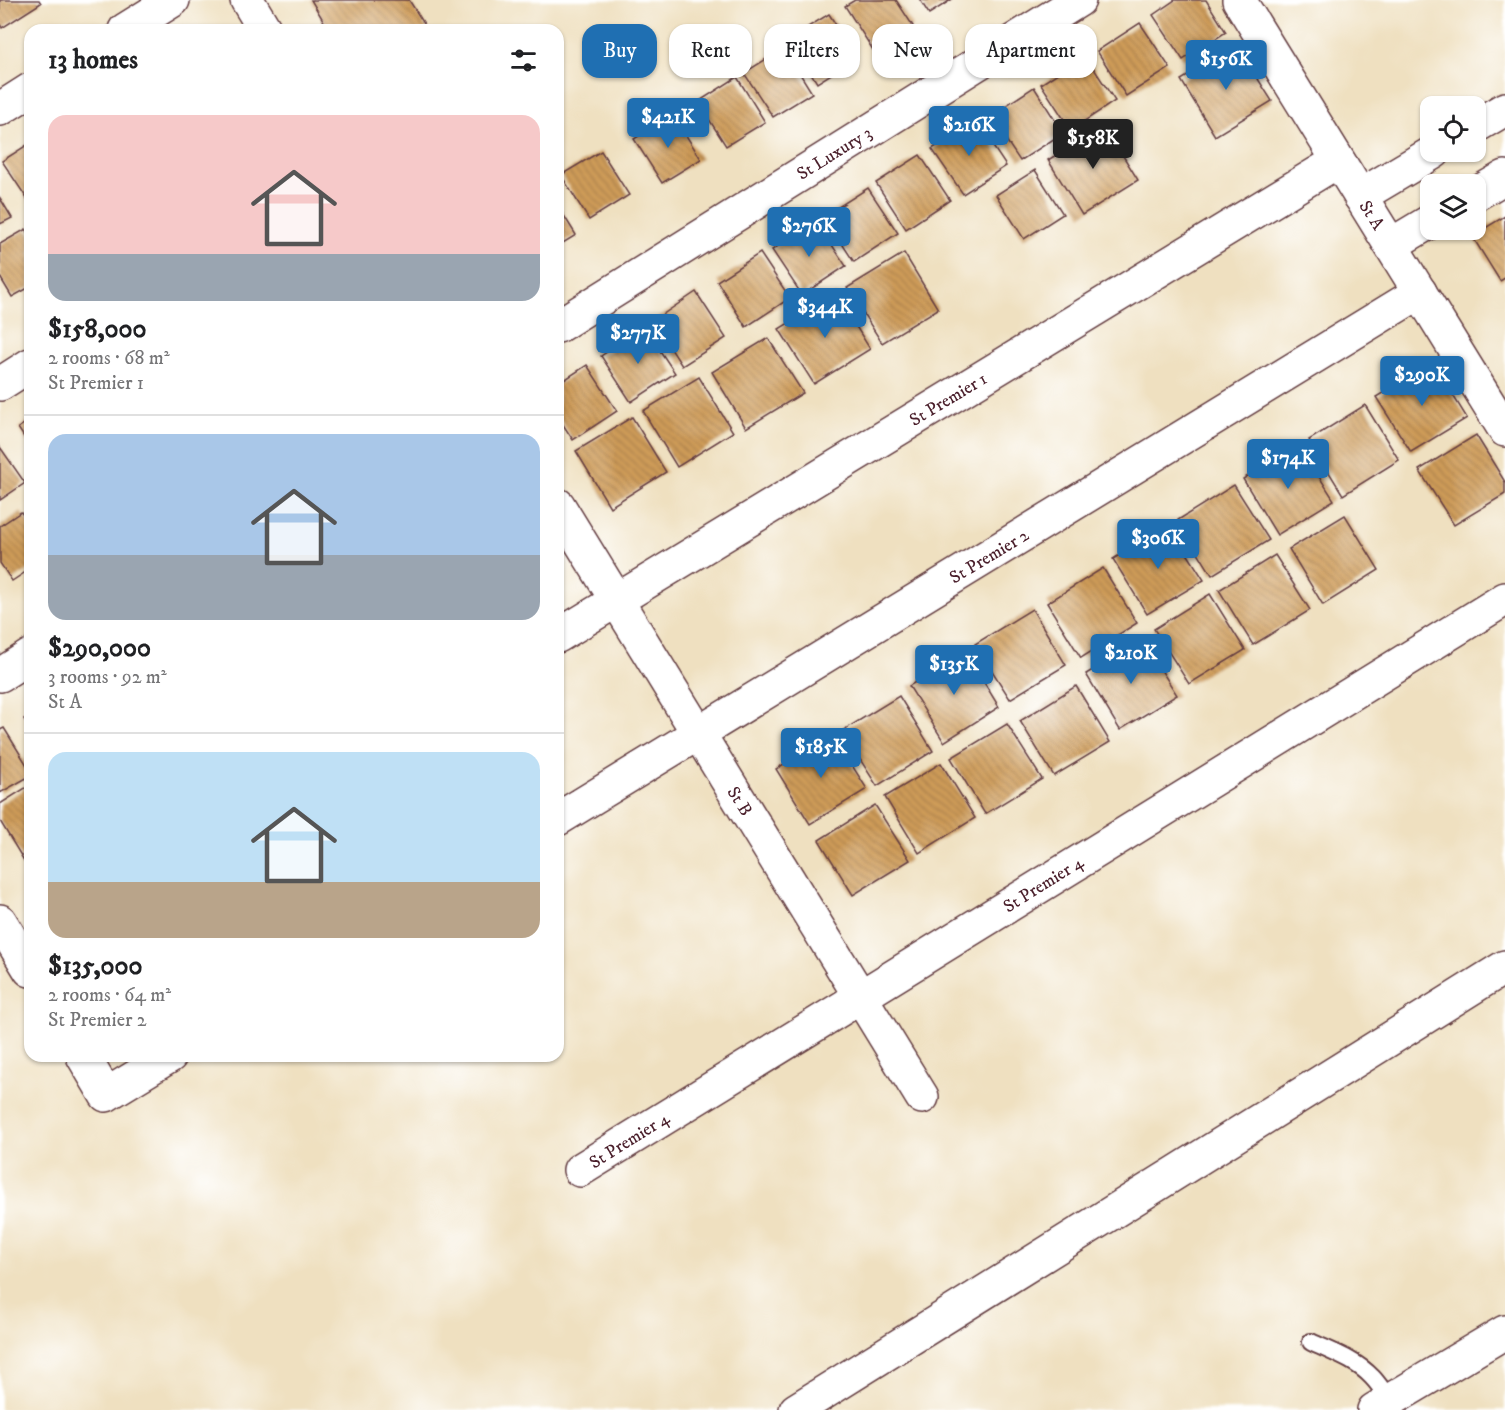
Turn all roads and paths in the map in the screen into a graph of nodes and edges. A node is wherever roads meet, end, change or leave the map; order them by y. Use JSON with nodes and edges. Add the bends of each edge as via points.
{"nodes":[{"id":1,"x":173,"y":0,"type":"edge"},
{"id":2,"x":247,"y":0,"type":"edge"},
{"id":3,"x":1079,"y":0,"type":"edge"},
{"id":4,"x":1239,"y":0,"type":"edge"},
{"id":5,"x":135,"y":24,"type":"edge"},
{"id":6,"x":261,"y":24,"type":"edge"},
{"id":7,"x":24,"y":94,"type":"edge"},
{"id":8,"x":0,"y":109,"type":"edge"},
{"id":9,"x":1505,"y":109,"type":"edge"},
{"id":10,"x":1486,"y":120,"type":"edge"},
{"id":11,"x":1420,"y":160,"type":"edge"},
{"id":12,"x":1338,"y":161,"type":"junction"},
{"id":13,"x":1505,"y":177,"type":"edge"},
{"id":14,"x":1486,"y":188,"type":"edge"},
{"id":15,"x":1360,"y":196,"type":"junction"},
{"id":16,"x":1420,"y":227,"type":"edge"},
{"id":17,"x":1390,"y":245,"type":"junction"},
{"id":18,"x":1420,"y":292,"type":"junction"},
{"id":19,"x":564,"y":322,"type":"edge"},
{"id":20,"x":24,"y":369,"type":"edge"},
{"id":21,"x":0,"y":384,"type":"edge"},
{"id":22,"x":1505,"y":430,"type":"edge"},
{"id":23,"x":564,"y":515,"type":"edge"},
{"id":24,"x":1505,"y":599,"type":"edge"},
{"id":25,"x":617,"y":600,"type":"junction"},
{"id":26,"x":564,"y":632,"type":"edge"},
{"id":27,"x":24,"y":660,"type":"edge"},
{"id":28,"x":0,"y":675,"type":"edge"},
{"id":29,"x":699,"y":733,"type":"junction"},
{"id":30,"x":564,"y":815,"type":"edge"},
{"id":31,"x":0,"y":921,"type":"edge"},
{"id":32,"x":24,"y":957,"type":"edge"},
{"id":33,"x":1505,"y":967,"type":"edge"},
{"id":34,"x":861,"y":997,"type":"junction"},
{"id":35,"x":86,"y":1062,"type":"edge"},
{"id":36,"x":160,"y":1062,"type":"edge"},
{"id":37,"x":922,"y":1096,"type":"dead end"},
{"id":38,"x":580,"y":1170,"type":"dead end"},
{"id":39,"x":1505,"y":1332,"type":"edge"},
{"id":40,"x":1311,"y":1342,"type":"dead end"},
{"id":41,"x":1382,"y":1405,"type":"edge"},
{"id":42,"x":796,"y":1410,"type":"edge"}],
"edges":[{"from":1,"to":5,"type":"street"},
{"from":2,"to":6,"type":"street"},
{"from":3,"to":19,"type":"street","name":"St Luxury 3"},
{"from":4,"to":12,"type":"street","name":"St A"},
{"from":7,"to":8,"type":"street"},
{"from":9,"to":10,"type":"street"},
{"from":11,"to":15,"type":"street"},
{"from":12,"to":15,"type":"street","name":"St A"},
{"from":12,"to":25,"type":"street","name":"St Premier 1"},
{"from":13,"to":14,"type":"street"},
{"from":15,"to":17,"type":"street","name":"St A"},
{"from":16,"to":17,"type":"street"},
{"from":17,"to":18,"type":"street","name":"St A"},
{"from":18,"to":22,"type":"street","name":"St A"},
{"from":18,"to":29,"type":"street","name":"St Premier 2"},
{"from":20,"to":21,"type":"street"},
{"from":23,"to":25,"type":"street","name":"St B"},
{"from":24,"to":34,"type":"street","name":"St Premier 4"},
{"from":25,"to":26,"type":"street","name":"St Premier 1"},
{"from":25,"to":29,"type":"street","name":"St B"},
{"from":27,"to":28,"type":"street"},
{"from":29,"to":30,"type":"street","name":"St Premier 2"},
{"from":29,"to":34,"type":"street","name":"St B"},
{"from":31,"to":32,"type":"street"},
{"from":33,"to":42,"type":"street"},
{"from":34,"to":37,"type":"street","name":"St B"},
{"from":34,"to":38,"type":"street","name":"St Premier 4"},
{"from":35,"to":36,"type":"street","via":[[106,1095]]},
{"from":39,"to":41,"type":"street"},
{"from":40,"to":41,"type":"lane","via":[[1348,1359],[1372,1377]]}]}
